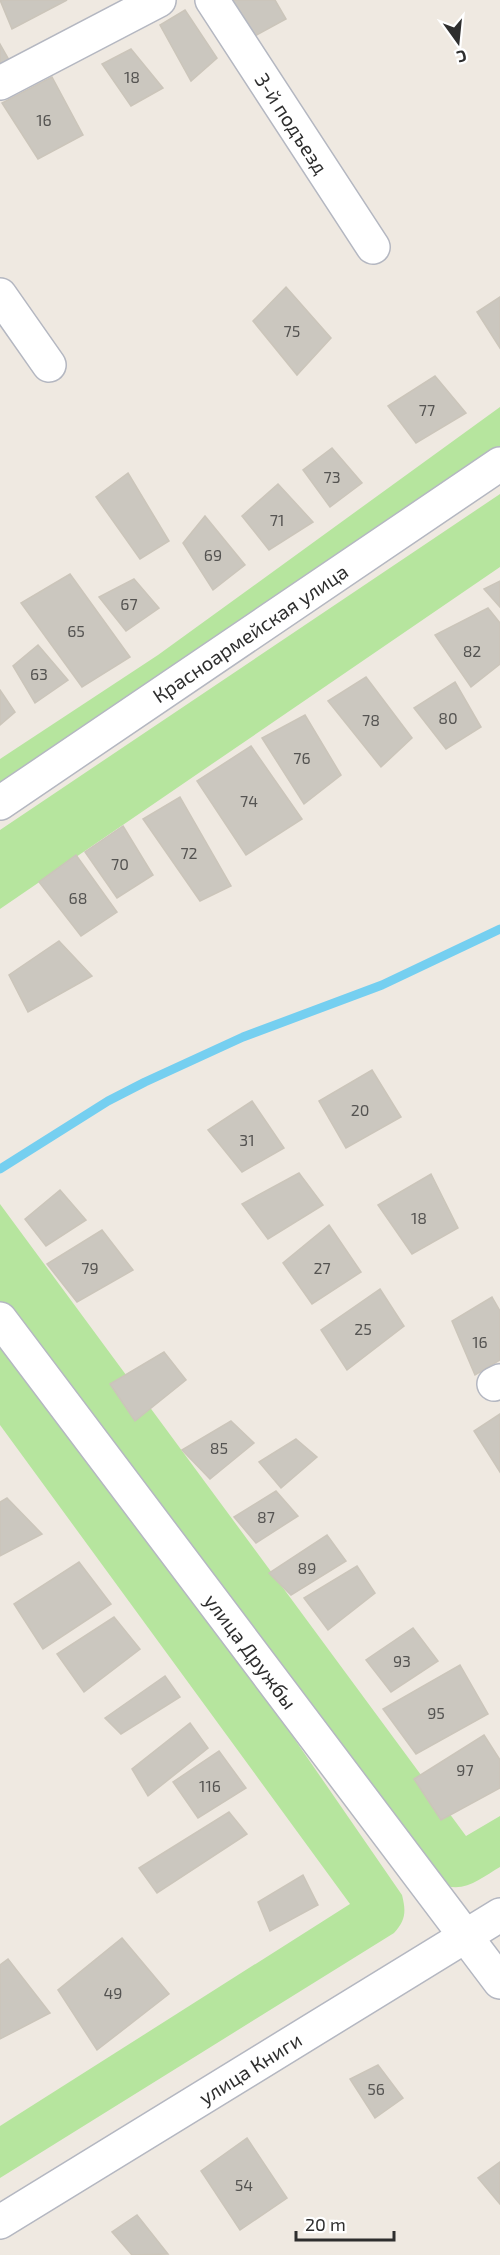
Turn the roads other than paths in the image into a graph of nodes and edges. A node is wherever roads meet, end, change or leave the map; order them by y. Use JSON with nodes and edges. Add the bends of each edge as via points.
{"nodes":[{"id":1,"x":159,"y":0,"type":"edge"},
{"id":2,"x":212,"y":0,"type":"edge"},
{"id":3,"x":0,"y":82,"type":"edge"},
{"id":4,"x":373,"y":247,"type":"dead end"},
{"id":5,"x":0,"y":294,"type":"edge"},
{"id":6,"x":49,"y":365,"type":"dead end"},
{"id":7,"x":500,"y":464,"type":"edge"},
{"id":8,"x":0,"y":803,"type":"edge"},
{"id":9,"x":0,"y":1319,"type":"edge"},
{"id":10,"x":500,"y":1915,"type":"edge"},
{"id":11,"x":466,"y":1935,"type":"junction"},
{"id":12,"x":500,"y":1982,"type":"edge"},
{"id":13,"x":0,"y":2222,"type":"edge"}],
"edges":[{"from":1,"to":3,"type":"street"},
{"from":2,"to":4,"type":"street","name":"3-й подъезд"},
{"from":5,"to":6,"type":"street"},
{"from":7,"to":8,"type":"street","name":"Красноармейская улица"},
{"from":9,"to":11,"type":"street","name":"улица Дружбы"},
{"from":10,"to":11,"type":"street","name":"улица Книги"},
{"from":11,"to":12,"type":"street","name":"улица Дружбы"},
{"from":11,"to":13,"type":"street","name":"улица Книги"}]}
